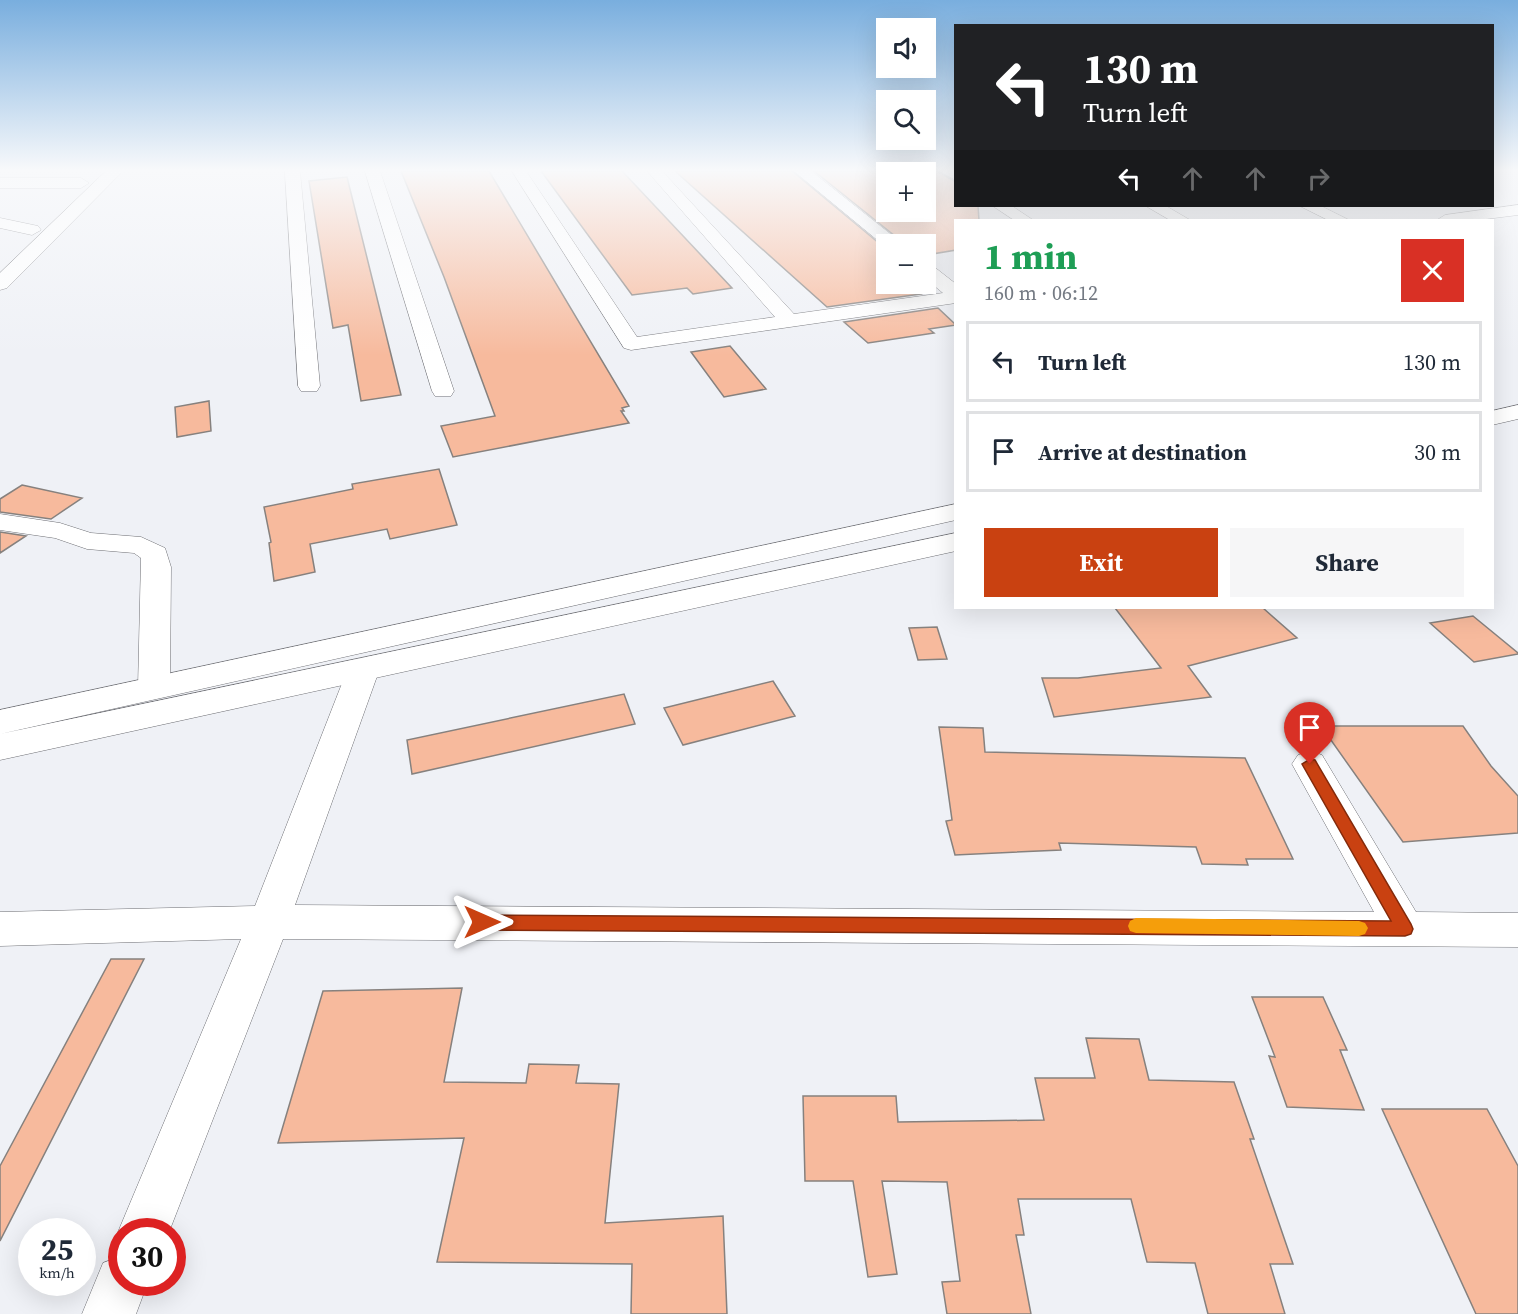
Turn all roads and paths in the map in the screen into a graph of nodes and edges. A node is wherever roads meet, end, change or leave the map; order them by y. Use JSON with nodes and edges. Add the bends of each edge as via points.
{"nodes":[{"id":1,"x":30,"y":232,"type":"edge"},
{"id":2,"x":53,"y":232,"type":"edge"},
{"id":3,"x":297,"y":232,"type":"edge"},
{"id":4,"x":392,"y":232,"type":"edge"},
{"id":5,"x":559,"y":232,"type":"edge"},
{"id":6,"x":709,"y":232,"type":"edge"},
{"id":7,"x":0,"y":260,"type":"edge"},
{"id":8,"x":936,"y":278,"type":"edge"},
{"id":9,"x":0,"y":284,"type":"edge"},
{"id":10,"x":954,"y":293,"type":"edge"},
{"id":11,"x":954,"y":295,"type":"edge"},
{"id":12,"x":789,"y":321,"type":"junction"},
{"id":13,"x":309,"y":386,"type":"dead end"},
{"id":14,"x":1518,"y":390,"type":"edge"},
{"id":15,"x":443,"y":391,"type":"dead end"},
{"id":16,"x":1494,"y":396,"type":"edge"},
{"id":17,"x":1518,"y":412,"type":"edge"},
{"id":18,"x":1494,"y":418,"type":"edge"},
{"id":19,"x":954,"y":512,"type":"edge"},
{"id":20,"x":0,"y":522,"type":"edge"},
{"id":21,"x":954,"y":542,"type":"edge"},
{"id":22,"x":364,"y":668,"type":"junction"},
{"id":23,"x":154,"y":688,"type":"junction"},
{"id":24,"x":0,"y":722,"type":"edge"},
{"id":25,"x":0,"y":747,"type":"edge"},
{"id":26,"x":1310,"y":764,"type":"dead end"},
{"id":27,"x":269,"y":922,"type":"junction"},
{"id":28,"x":0,"y":929,"type":"edge"},
{"id":29,"x":1405,"y":929,"type":"junction"},
{"id":30,"x":1518,"y":930,"type":"edge"},
{"id":31,"x":149,"y":1218,"type":"edge"},
{"id":32,"x":116,"y":1296,"type":"edge"},
{"id":33,"x":109,"y":1314,"type":"edge"}],
"edges":[{"from":1,"to":7,"type":"main road"},
{"from":2,"to":9,"type":"main road"},
{"from":3,"to":13,"type":"street"},
{"from":4,"to":15,"type":"street"},
{"from":5,"to":12,"type":"street","via":[[631,344]]},
{"from":6,"to":12,"type":"street"},
{"from":8,"to":10,"type":"street"},
{"from":11,"to":12,"type":"street"},
{"from":14,"to":16,"type":"main road"},
{"from":17,"to":18,"type":"main road"},
{"from":19,"to":23,"type":"main road"},
{"from":20,"to":23,"type":"street","via":[[60,531],[87,541],[141,545],[155,554]]},
{"from":21,"to":22,"type":"main road"},
{"from":22,"to":25,"type":"main road"},
{"from":22,"to":27,"type":"street"},
{"from":23,"to":24,"type":"main road"},
{"from":26,"to":29,"type":"street"},
{"from":27,"to":28,"type":"street"},
{"from":27,"to":29,"type":"street"},
{"from":27,"to":31,"type":"street"},
{"from":29,"to":30,"type":"street"},
{"from":32,"to":33,"type":"street"}]}
